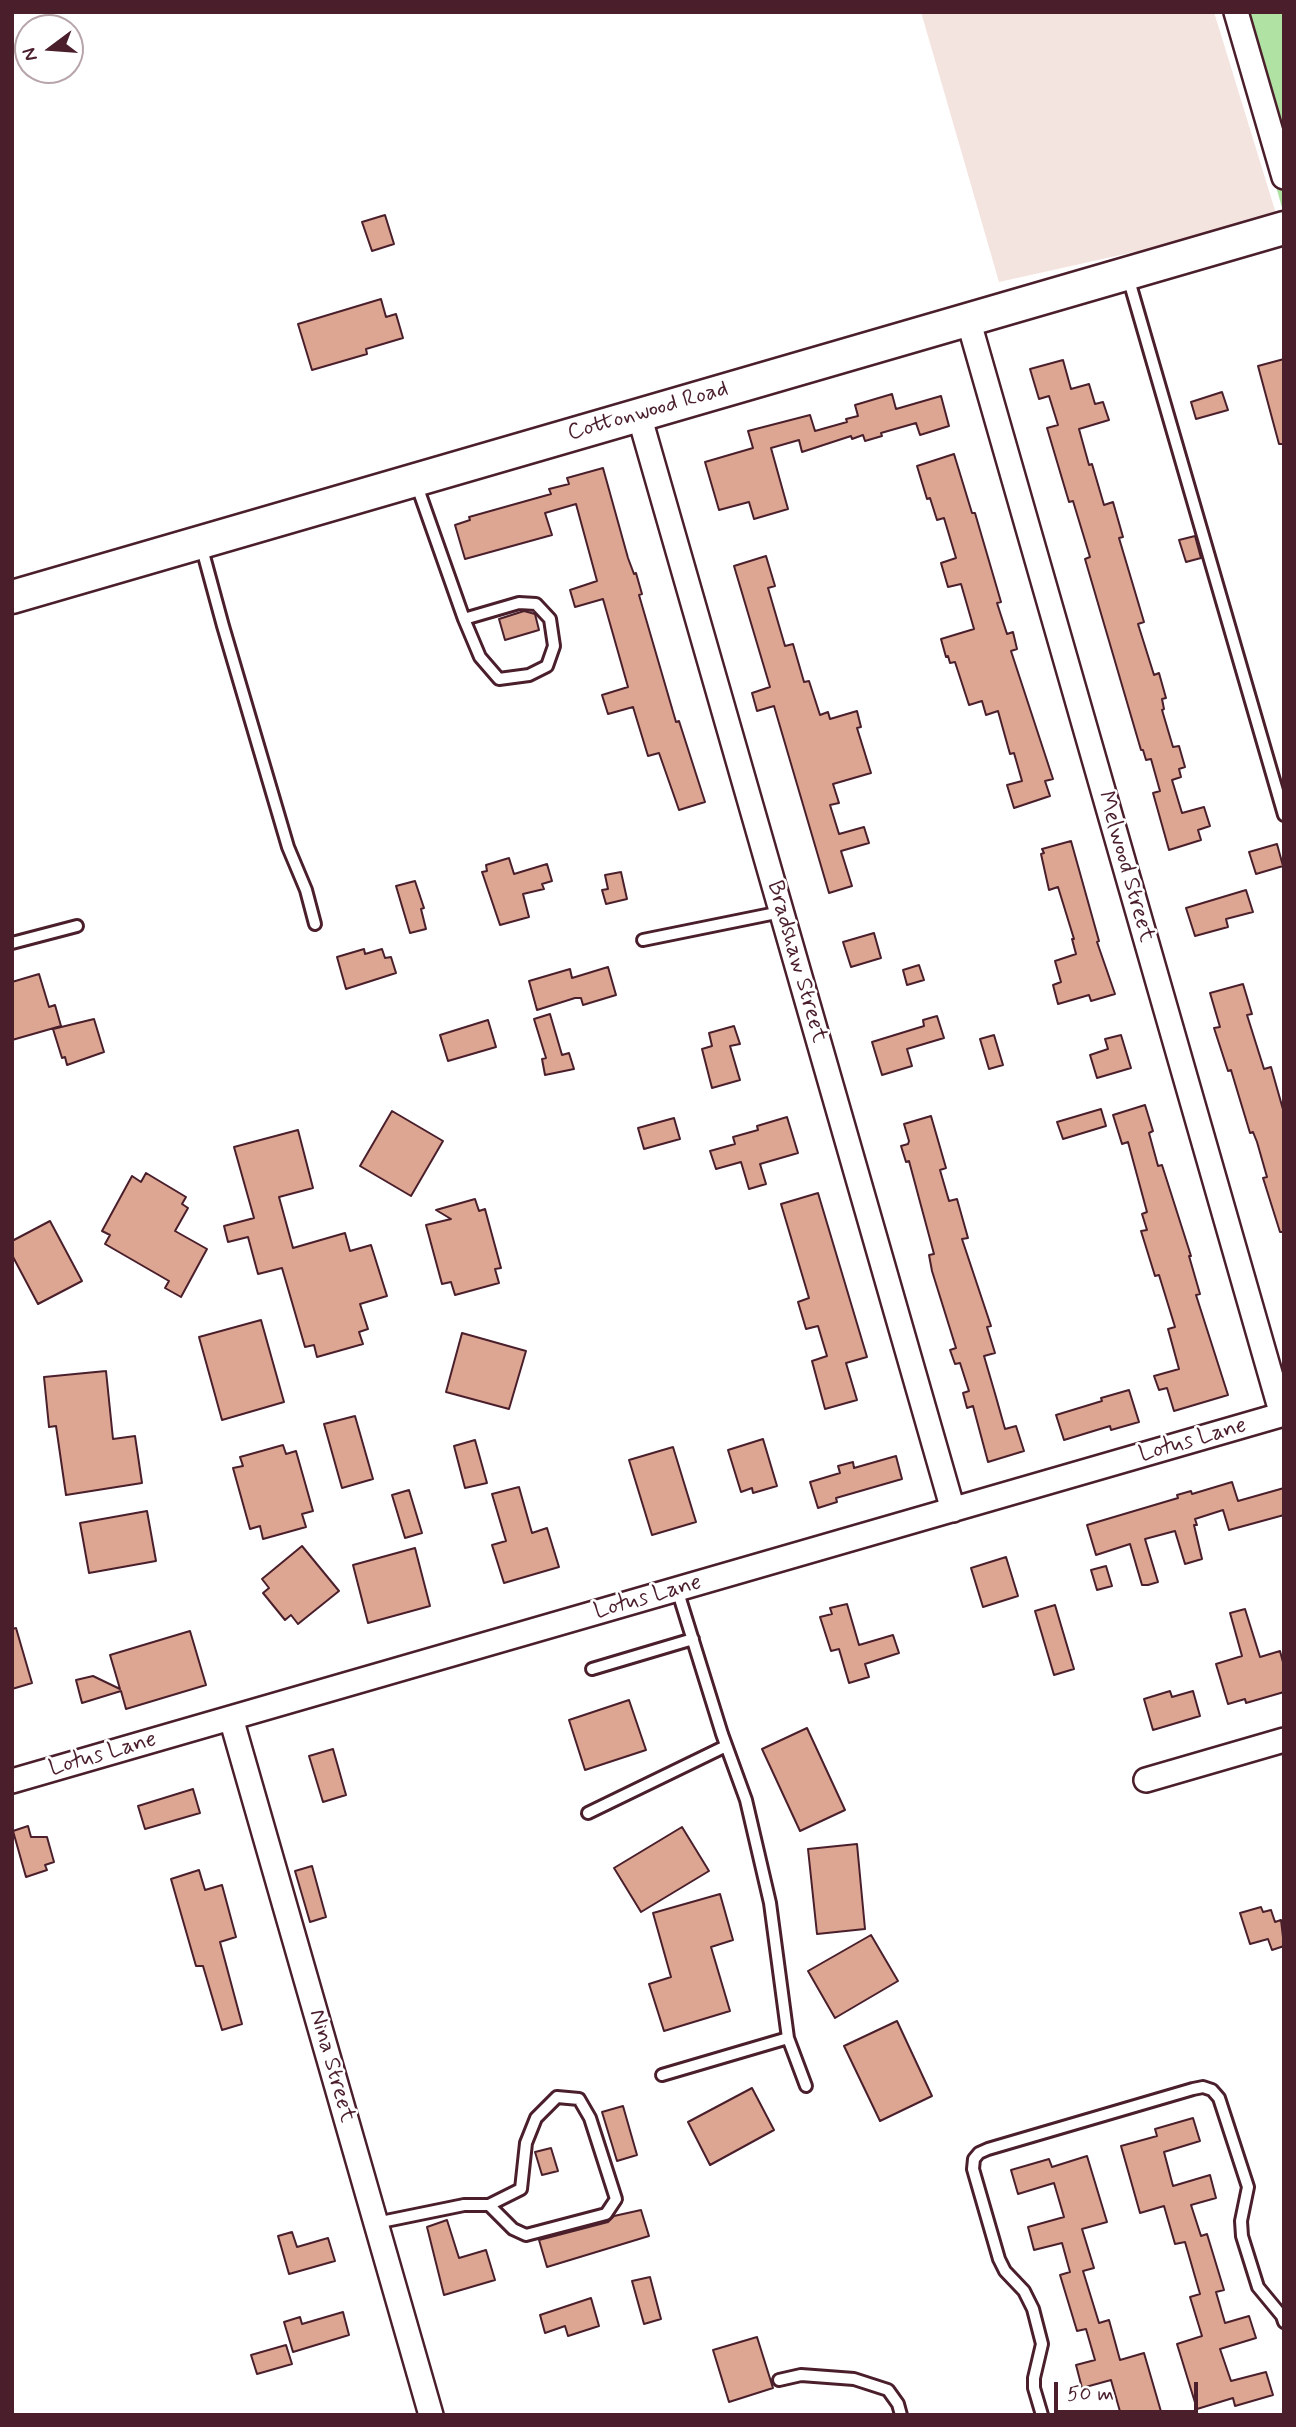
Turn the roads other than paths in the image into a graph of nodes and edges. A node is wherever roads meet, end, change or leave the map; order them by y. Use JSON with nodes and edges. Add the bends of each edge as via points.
{"nodes":[{"id":1,"x":1236,"y":12,"type":"edge"},
{"id":2,"x":1284,"y":177,"type":"edge"},
{"id":3,"x":1284,"y":228,"type":"edge"},
{"id":4,"x":1127,"y":274,"type":"junction"},
{"id":5,"x":968,"y":320,"type":"junction"},
{"id":6,"x":639,"y":415,"type":"junction"},
{"id":7,"x":415,"y":480,"type":"junction"},
{"id":8,"x":201,"y":542,"type":"junction"},
{"id":9,"x":12,"y":597,"type":"edge"},
{"id":10,"x":464,"y":618,"type":"junction"},
{"id":11,"x":1284,"y":815,"type":"edge"},
{"id":12,"x":781,"y":912,"type":"junction"},
{"id":13,"x":315,"y":924,"type":"dead end"},
{"id":14,"x":77,"y":926,"type":"dead end"},
{"id":15,"x":643,"y":940,"type":"dead end"},
{"id":16,"x":12,"y":943,"type":"edge"},
{"id":17,"x":1283,"y":1415,"type":"edge"},
{"id":18,"x":953,"y":1510,"type":"junction"},
{"id":19,"x":677,"y":1589,"type":"junction"},
{"id":20,"x":693,"y":1639,"type":"junction"},
{"id":21,"x":592,"y":1669,"type":"dead end"},
{"id":22,"x":230,"y":1718,"type":"junction"},
{"id":23,"x":1284,"y":1740,"type":"edge"},
{"id":24,"x":726,"y":1746,"type":"junction"},
{"id":25,"x":1146,"y":1780,"type":"dead end"},
{"id":26,"x":12,"y":1781,"type":"edge"},
{"id":27,"x":588,"y":1813,"type":"dead end"},
{"id":28,"x":788,"y":2038,"type":"junction"},
{"id":29,"x":662,"y":2075,"type":"dead end"},
{"id":30,"x":806,"y":2086,"type":"dead end"},
{"id":31,"x":489,"y":2205,"type":"junction"},
{"id":32,"x":376,"y":2223,"type":"junction"},
{"id":33,"x":1284,"y":2322,"type":"edge"},
{"id":34,"x":779,"y":2380,"type":"dead end"},
{"id":35,"x":431,"y":2415,"type":"edge"},
{"id":36,"x":901,"y":2415,"type":"edge"},
{"id":37,"x":1042,"y":2415,"type":"edge"}],
"edges":[{"from":1,"to":2,"type":"street"},
{"from":3,"to":4,"type":"street","name":"Cottonwood Road"},
{"from":4,"to":5,"type":"street","name":"Cottonwood Road"},
{"from":4,"to":11,"type":"lane"},
{"from":5,"to":6,"type":"street","name":"Cottonwood Road"},
{"from":5,"to":17,"type":"street","name":"Melwood Street"},
{"from":6,"to":7,"type":"street","name":"Cottonwood Road"},
{"from":6,"to":12,"type":"street","name":"Bradshaw Street"},
{"from":7,"to":8,"type":"street","name":"Cottonwood Road"},
{"from":7,"to":10,"type":"lane"},
{"from":8,"to":9,"type":"street","name":"Cottonwood Road"},
{"from":8,"to":13,"type":"lane","via":[[288,847]]},
{"from":10,"to":10,"type":"lane","via":[[480,657],[499,679],[529,675],[547,666],[554,646],[550,619],[536,604],[519,603]]},
{"from":12,"to":15,"type":"lane"},
{"from":12,"to":18,"type":"street","name":"Bradshaw Street"},
{"from":14,"to":16,"type":"lane"},
{"from":17,"to":18,"type":"street","name":"Lotus Lane"},
{"from":18,"to":19,"type":"street","name":"Lotus Lane"},
{"from":19,"to":20,"type":"lane"},
{"from":19,"to":22,"type":"street","name":"Lotus Lane"},
{"from":20,"to":21,"type":"lane"},
{"from":20,"to":24,"type":"lane"},
{"from":22,"to":26,"type":"street","name":"Lotus Lane"},
{"from":22,"to":32,"type":"street","name":"Nina Street"},
{"from":23,"to":25,"type":"street"},
{"from":24,"to":27,"type":"lane"},
{"from":24,"to":28,"type":"lane","via":[[746,1800],[770,1903]]},
{"from":28,"to":29,"type":"lane"},
{"from":28,"to":30,"type":"lane"},
{"from":31,"to":31,"type":"lane","via":[[521,2189],[526,2143],[536,2118],[557,2097],[579,2099],[590,2118],[616,2199],[606,2214],[526,2235],[513,2229]]},
{"from":31,"to":32,"type":"lane","via":[[464,2205]]},
{"from":32,"to":35,"type":"street","name":"Nina Street"},
{"from":33,"to":37,"type":"lane","via":[[1258,2287],[1242,2236],[1248,2187],[1219,2098],[1212,2090],[1192,2089],[988,2149],[974,2159],[973,2169],[999,2259],[1033,2309],[1042,2344],[1034,2378]]},
{"from":34,"to":36,"type":"lane","via":[[801,2375],[854,2379],[888,2390]]}]}
